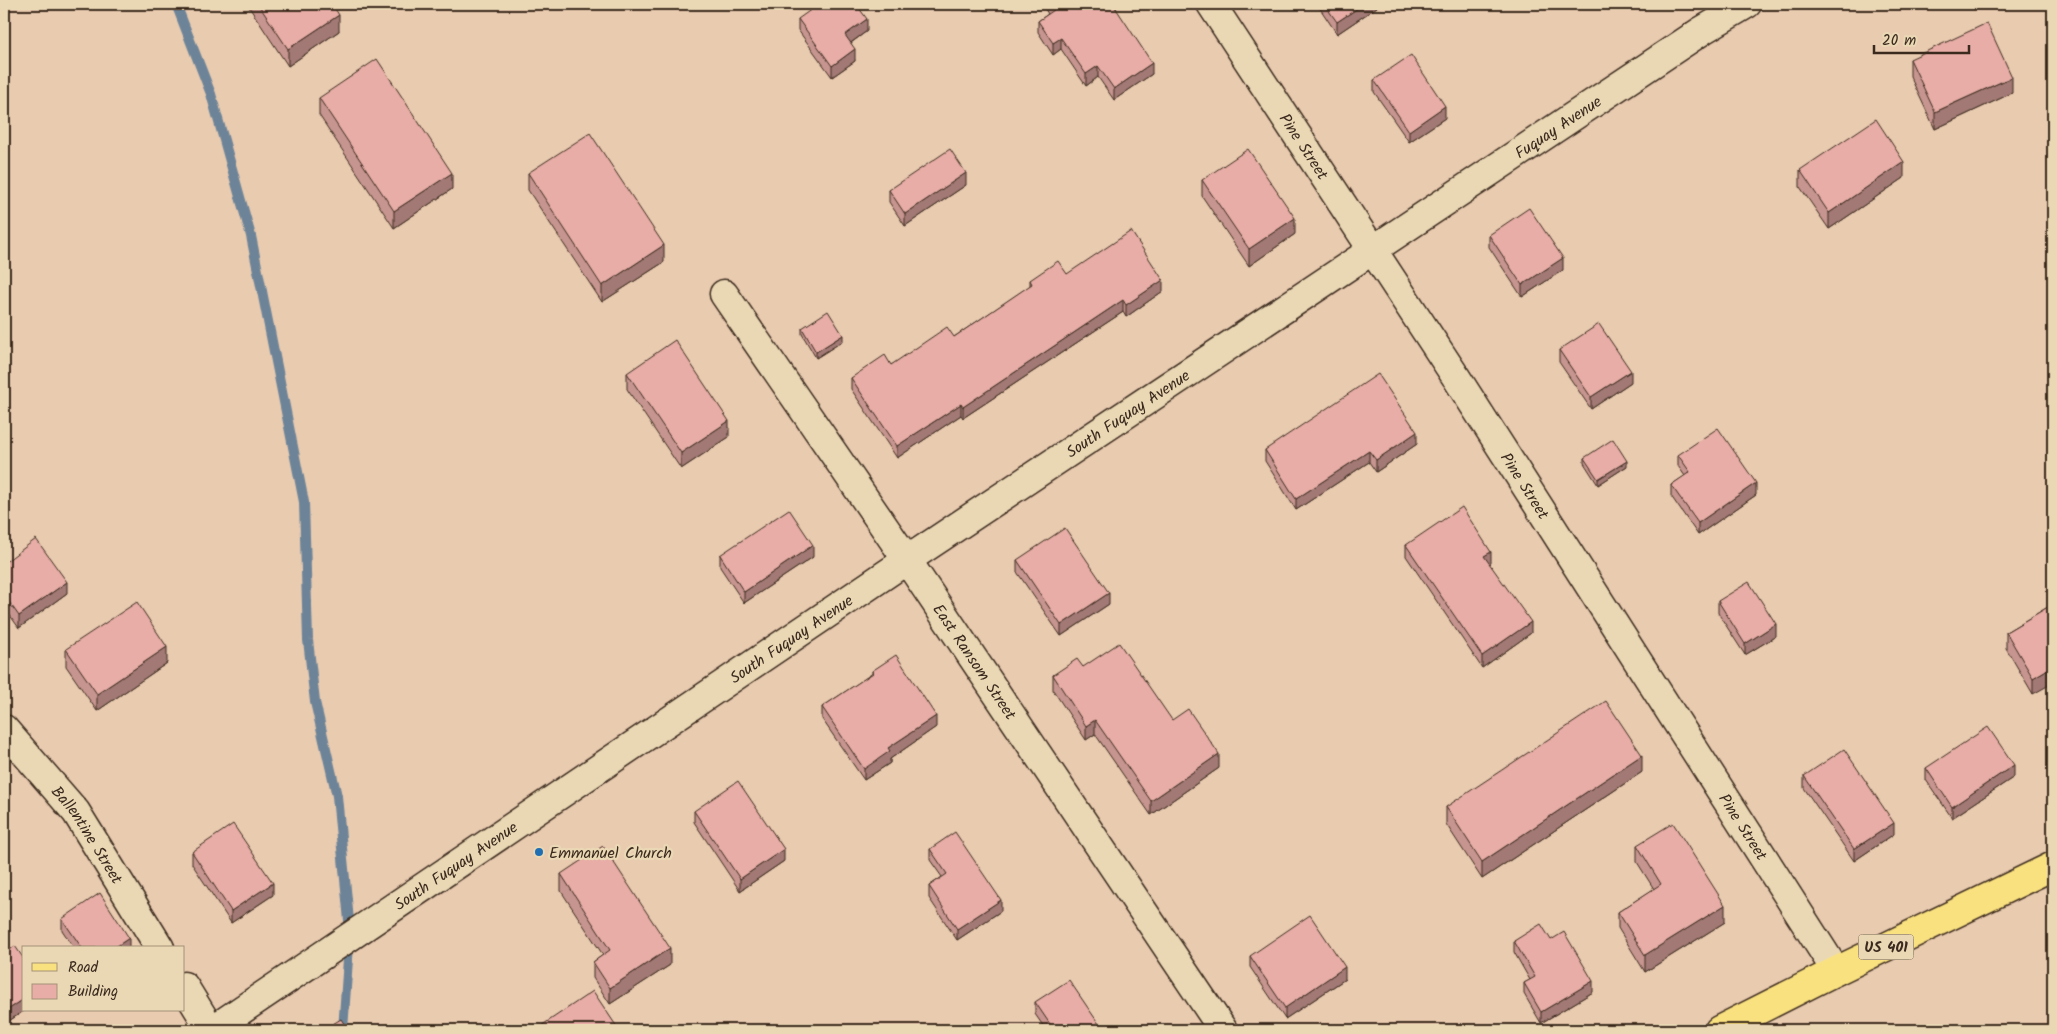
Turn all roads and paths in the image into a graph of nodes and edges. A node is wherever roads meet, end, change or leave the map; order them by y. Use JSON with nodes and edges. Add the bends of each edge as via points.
{"nodes":[{"id":1,"x":1211,"y":4,"type":"edge"},
{"id":2,"x":1747,"y":4,"type":"edge"},
{"id":3,"x":1372,"y":250,"type":"junction"},
{"id":4,"x":724,"y":294,"type":"dead end"},
{"id":5,"x":907,"y":560,"type":"junction"},
{"id":6,"x":4,"y":729,"type":"edge"},
{"id":7,"x":2053,"y":866,"type":"edge"},
{"id":8,"x":159,"y":946,"type":"edge"},
{"id":9,"x":1836,"y":971,"type":"junction"},
{"id":10,"x":185,"y":988,"type":"edge"},
{"id":11,"x":212,"y":1030,"type":"edge"},
{"id":12,"x":1223,"y":1030,"type":"edge"},
{"id":13,"x":1719,"y":1030,"type":"edge"}],
"edges":[{"from":1,"to":3,"type":"street","name":"Pine Street"},
{"from":2,"to":3,"type":"street","name":"Fuquay Avenue"},
{"from":3,"to":5,"type":"street","name":"South Fuquay Avenue"},
{"from":3,"to":9,"type":"street","name":"Pine Street"},
{"from":4,"to":5,"type":"street","name":"East Ransom Street"},
{"from":5,"to":11,"type":"street","name":"South Fuquay Avenue"},
{"from":5,"to":12,"type":"street","name":"East Ransom Street"},
{"from":6,"to":8,"type":"street","name":"Ballentine Street","via":[[76,812]]},
{"from":7,"to":9,"type":"main road","number":"US 401"},
{"from":9,"to":13,"type":"main road","number":"US 401"},
{"from":10,"to":11,"type":"street"}]}
